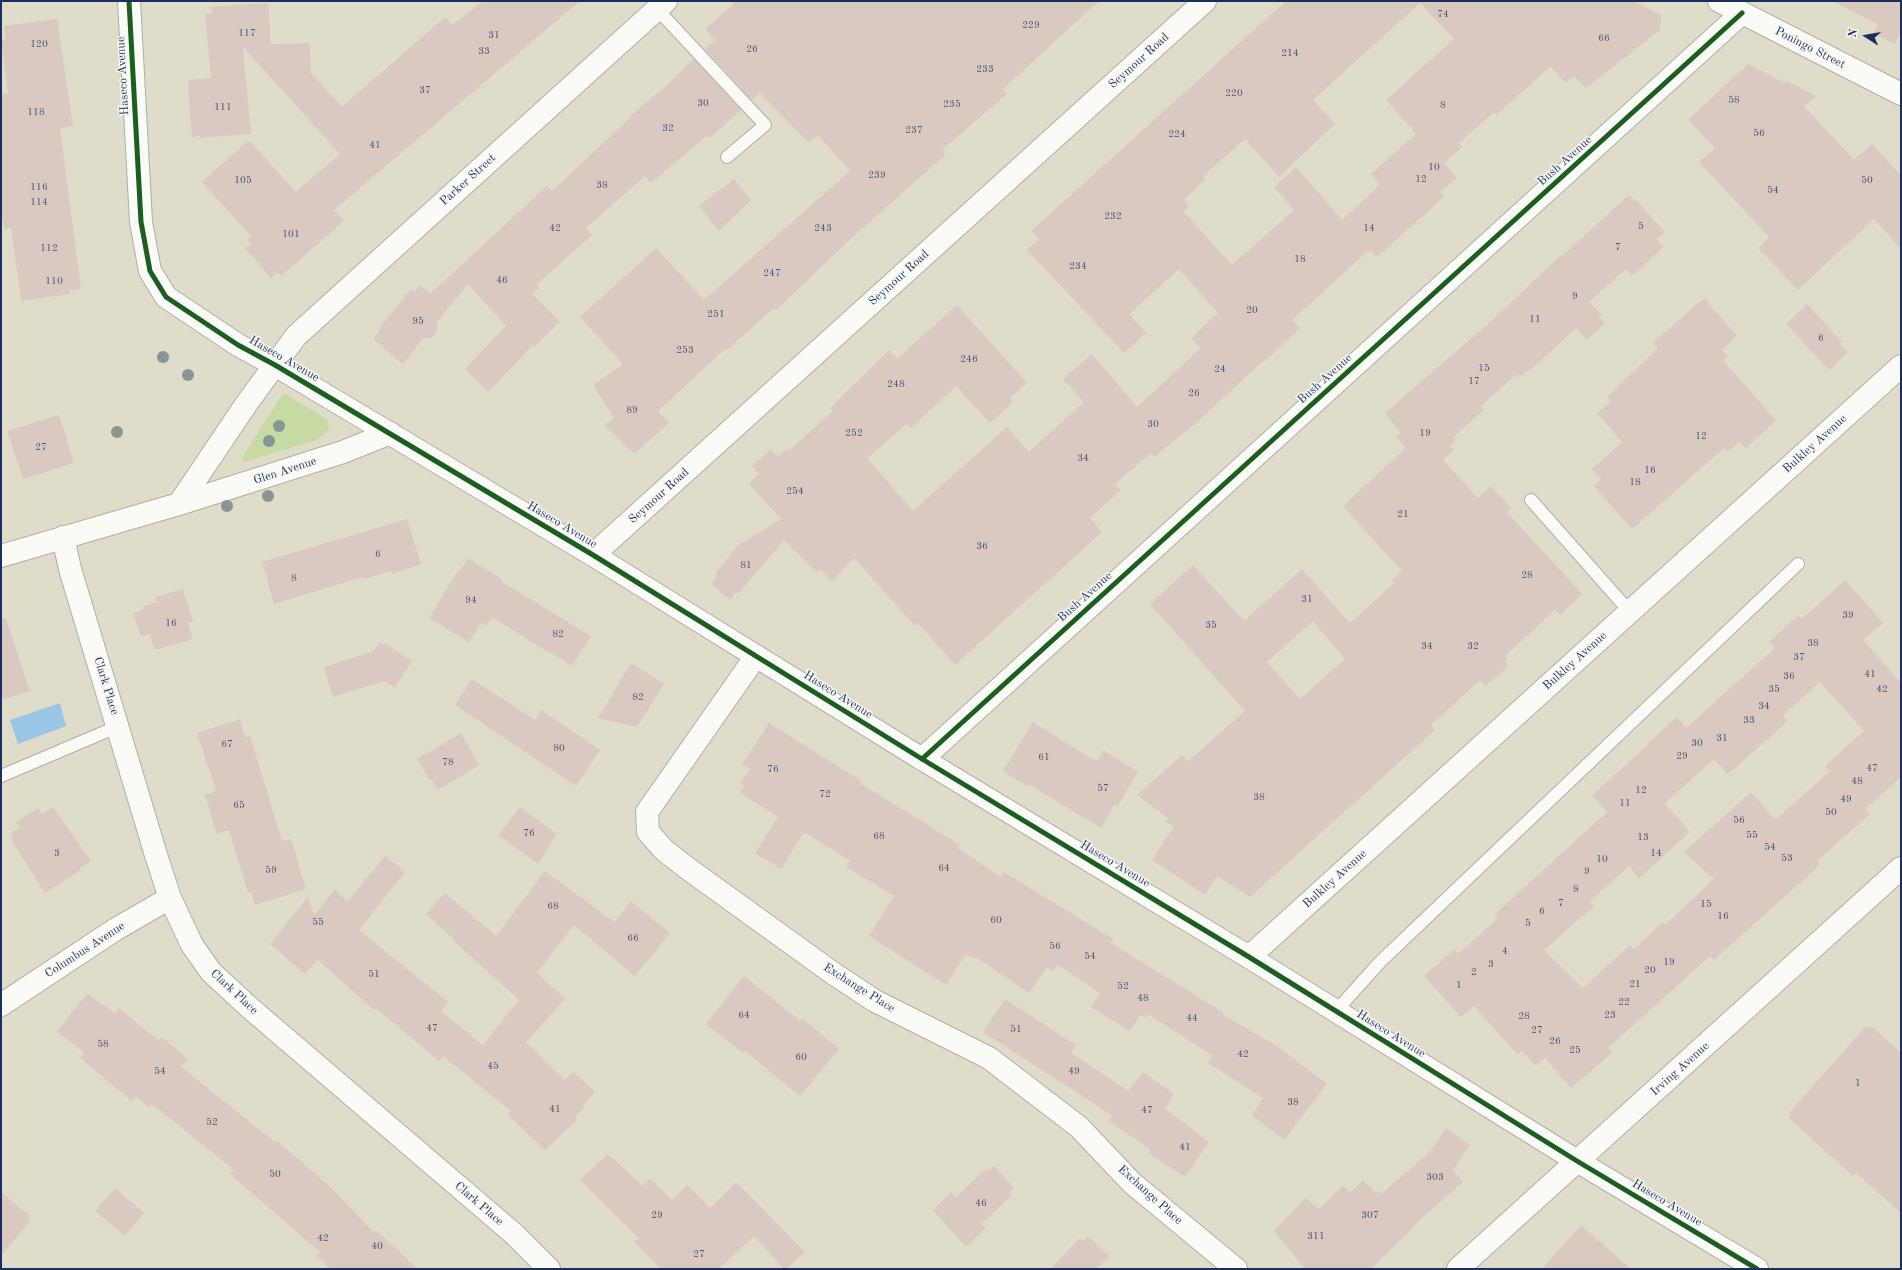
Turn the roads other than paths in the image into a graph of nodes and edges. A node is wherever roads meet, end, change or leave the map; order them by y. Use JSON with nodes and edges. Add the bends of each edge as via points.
{"nodes":[{"id":1,"x":129,"y":1,"type":"edge"},
{"id":2,"x":1205,"y":1,"type":"edge"},
{"id":3,"x":1719,"y":1,"type":"edge"},
{"id":4,"x":661,"y":5,"type":"edge"},
{"id":5,"x":1742,"y":13,"type":"junction"},
{"id":6,"x":1901,"y":94,"type":"edge"},
{"id":7,"x":727,"y":157,"type":"dead end"},
{"id":8,"x":275,"y":365,"type":"junction"},
{"id":9,"x":1901,"y":366,"type":"edge"},
{"id":10,"x":390,"y":433,"type":"junction"},
{"id":11,"x":1531,"y":500,"type":"dead end"},
{"id":12,"x":179,"y":504,"type":"junction"},
{"id":13,"x":63,"y":537,"type":"junction"},
{"id":14,"x":594,"y":555,"type":"junction"},
{"id":15,"x":1,"y":556,"type":"edge"},
{"id":16,"x":1798,"y":564,"type":"dead end"},
{"id":17,"x":1630,"y":612,"type":"junction"},
{"id":18,"x":756,"y":656,"type":"junction"},
{"id":19,"x":118,"y":726,"type":"junction"},
{"id":20,"x":922,"y":759,"type":"junction"},
{"id":21,"x":1,"y":776,"type":"edge"},
{"id":22,"x":1901,"y":868,"type":"edge"},
{"id":23,"x":170,"y":898,"type":"junction"},
{"id":24,"x":1249,"y":957,"type":"junction"},
{"id":25,"x":1,"y":1006,"type":"edge"},
{"id":26,"x":1336,"y":1011,"type":"junction"},
{"id":27,"x":1578,"y":1161,"type":"junction"},
{"id":28,"x":549,"y":1269,"type":"edge"},
{"id":29,"x":1236,"y":1269,"type":"edge"},
{"id":30,"x":1458,"y":1269,"type":"edge"},
{"id":31,"x":1757,"y":1269,"type":"edge"}],
"edges":[{"from":1,"to":8,"type":"street","name":"Haseco Avenue","via":[[141,222],[150,271],[166,296],[238,345]]},
{"from":2,"to":14,"type":"street","name":"Seymour Road"},
{"from":3,"to":5,"type":"street","name":"Poningo Street"},
{"from":4,"to":7,"type":"lane","via":[[765,125]]},
{"from":4,"to":8,"type":"street","name":"Parker Street","via":[[296,336]]},
{"from":5,"to":6,"type":"street","name":"Poningo Street"},
{"from":5,"to":20,"type":"street","name":"Bush Avenue"},
{"from":8,"to":10,"type":"street","name":"Haseco Avenue"},
{"from":8,"to":12,"type":"street"},
{"from":9,"to":17,"type":"street","name":"Bulkley Avenue"},
{"from":10,"to":12,"type":"street","name":"Glen Avenue","via":[[343,452]]},
{"from":10,"to":14,"type":"street","name":"Haseco Avenue"},
{"from":11,"to":17,"type":"lane"},
{"from":12,"to":13,"type":"street","name":"Glen Avenue"},
{"from":13,"to":15,"type":"street","name":"Glen Avenue"},
{"from":13,"to":19,"type":"street","name":"Clark Place","via":[[70,569]]},
{"from":14,"to":18,"type":"street","name":"Haseco Avenue"},
{"from":16,"to":26,"type":"lane","via":[[1380,962]]},
{"from":17,"to":24,"type":"street","name":"Bulkley Avenue"},
{"from":18,"to":20,"type":"street","name":"Haseco Avenue"},
{"from":18,"to":29,"type":"street","name":"Exchange Place","via":[[647,812],[648,832],[664,850],[687,868],[834,974],[875,1001],[989,1058],[1079,1127],[1132,1183]]},
{"from":19,"to":21,"type":"lane"},
{"from":19,"to":23,"type":"street","name":"Clark Place"},
{"from":20,"to":24,"type":"street","name":"Haseco Avenue"},
{"from":22,"to":27,"type":"street","name":"Irving Avenue"},
{"from":23,"to":25,"type":"street","name":"Columbus Avenue","via":[[116,929]]},
{"from":23,"to":28,"type":"street","name":"Clark Place","via":[[192,945],[211,972],[514,1234]]},
{"from":24,"to":26,"type":"street","name":"Haseco Avenue"},
{"from":26,"to":27,"type":"street","name":"Haseco Avenue"},
{"from":27,"to":30,"type":"street","name":"Irving Avenue"},
{"from":27,"to":31,"type":"street","name":"Haseco Avenue"}]}
